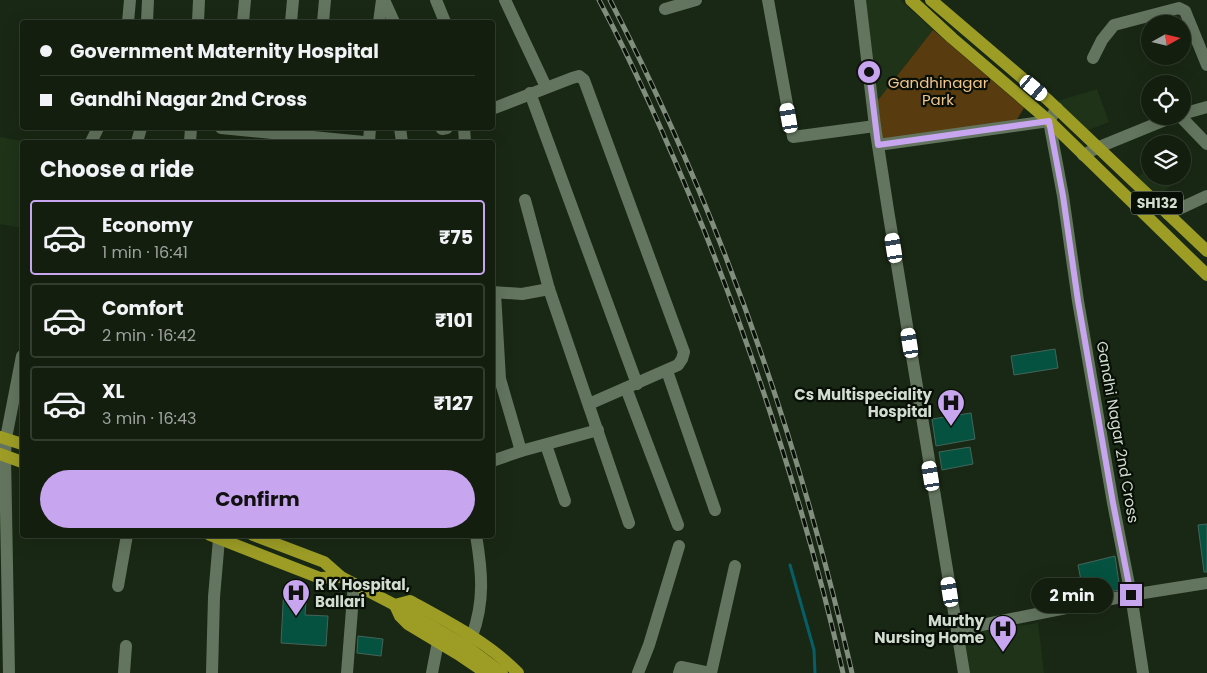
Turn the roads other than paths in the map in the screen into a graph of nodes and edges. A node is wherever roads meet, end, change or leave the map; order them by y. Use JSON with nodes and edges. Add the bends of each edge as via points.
{"nodes":[{"id":1,"x":130,"y":0,"type":"edge"},
{"id":2,"x":148,"y":0,"type":"edge"},
{"id":3,"x":199,"y":0,"type":"edge"},
{"id":4,"x":245,"y":0,"type":"edge"},
{"id":5,"x":293,"y":0,"type":"edge"},
{"id":6,"x":324,"y":0,"type":"edge"},
{"id":7,"x":383,"y":0,"type":"edge"},
{"id":8,"x":436,"y":0,"type":"edge"},
{"id":9,"x":505,"y":0,"type":"edge"},
{"id":10,"x":696,"y":0,"type":"edge"},
{"id":11,"x":768,"y":0,"type":"edge"},
{"id":12,"x":860,"y":0,"type":"edge"},
{"id":13,"x":912,"y":0,"type":"edge"},
{"id":14,"x":931,"y":0,"type":"edge"},
{"id":15,"x":665,"y":9,"type":"dead end"},
{"id":16,"x":128,"y":20,"type":"edge"},
{"id":17,"x":147,"y":20,"type":"edge"},
{"id":18,"x":198,"y":20,"type":"edge"},
{"id":19,"x":242,"y":20,"type":"edge"},
{"id":20,"x":291,"y":20,"type":"edge"},
{"id":21,"x":323,"y":20,"type":"edge"},
{"id":22,"x":379,"y":20,"type":"edge"},
{"id":23,"x":393,"y":20,"type":"edge"},
{"id":24,"x":445,"y":20,"type":"edge"},
{"id":25,"x":1093,"y":58,"type":"dead end"},
{"id":26,"x":1207,"y":66,"type":"edge"},
{"id":27,"x":546,"y":87,"type":"junction"},
{"id":28,"x":530,"y":93,"type":"junction"},
{"id":29,"x":1207,"y":107,"type":"edge"},
{"id":30,"x":495,"y":108,"type":"edge"},
{"id":31,"x":1057,"y":108,"type":"junction"},
{"id":32,"x":1191,"y":112,"type":"edge"},
{"id":33,"x":1049,"y":121,"type":"junction"},
{"id":34,"x":1156,"y":125,"type":"edge"},
{"id":35,"x":1190,"y":125,"type":"edge"},
{"id":36,"x":875,"y":126,"type":"junction"},
{"id":37,"x":243,"y":130,"type":"edge"},
{"id":38,"x":318,"y":133,"type":"edge"},
{"id":39,"x":278,"y":135,"type":"edge"},
{"id":40,"x":354,"y":140,"type":"edge"},
{"id":41,"x":1207,"y":144,"type":"edge"},
{"id":42,"x":878,"y":145,"type":"junction"},
{"id":43,"x":1103,"y":151,"type":"junction"},
{"id":44,"x":1083,"y":155,"type":"junction"},
{"id":45,"x":1207,"y":196,"type":"edge"},
{"id":46,"x":525,"y":200,"type":"dead end"},
{"id":47,"x":1168,"y":214,"type":"junction"},
{"id":48,"x":1207,"y":251,"type":"edge"},
{"id":49,"x":1207,"y":275,"type":"edge"},
{"id":50,"x":549,"y":289,"type":"junction"},
{"id":51,"x":495,"y":292,"type":"edge"},
{"id":52,"x":495,"y":307,"type":"edge"},
{"id":53,"x":20,"y":365,"type":"edge"},
{"id":54,"x":666,"y":371,"type":"junction"},
{"id":55,"x":631,"y":386,"type":"junction"},
{"id":56,"x":589,"y":404,"type":"junction"},
{"id":57,"x":598,"y":430,"type":"junction"},
{"id":58,"x":3,"y":438,"type":"edge"},
{"id":59,"x":20,"y":443,"type":"edge"},
{"id":60,"x":546,"y":445,"type":"junction"},
{"id":61,"x":521,"y":452,"type":"junction"},
{"id":62,"x":3,"y":455,"type":"edge"},
{"id":63,"x":495,"y":460,"type":"edge"},
{"id":64,"x":20,"y":461,"type":"edge"},
{"id":65,"x":565,"y":501,"type":"dead end"},
{"id":66,"x":715,"y":510,"type":"dead end"},
{"id":67,"x":629,"y":523,"type":"dead end"},
{"id":68,"x":678,"y":525,"type":"dead end"},
{"id":69,"x":126,"y":538,"type":"edge"},
{"id":70,"x":214,"y":538,"type":"edge"},
{"id":71,"x":217,"y":538,"type":"edge"},
{"id":72,"x":261,"y":538,"type":"edge"},
{"id":73,"x":476,"y":538,"type":"edge"},
{"id":74,"x":679,"y":546,"type":"dead end"},
{"id":75,"x":735,"y":566,"type":"dead end"},
{"id":76,"x":341,"y":577,"type":"junction"},
{"id":77,"x":1207,"y":583,"type":"edge"},
{"id":78,"x":354,"y":584,"type":"junction"},
{"id":79,"x":118,"y":586,"type":"dead end"},
{"id":80,"x":1131,"y":595,"type":"junction"},
{"id":81,"x":394,"y":605,"type":"junction"},
{"id":82,"x":4,"y":611,"type":"edge"},
{"id":83,"x":957,"y":630,"type":"junction"},
{"id":84,"x":472,"y":636,"type":"junction"},
{"id":85,"x":438,"y":642,"type":"junction"},
{"id":86,"x":126,"y":646,"type":"dead end"},
{"id":87,"x":9,"y":673,"type":"edge"},
{"id":88,"x":124,"y":673,"type":"edge"},
{"id":89,"x":212,"y":673,"type":"edge"},
{"id":90,"x":347,"y":673,"type":"edge"},
{"id":91,"x":432,"y":673,"type":"edge"},
{"id":92,"x":486,"y":673,"type":"edge"},
{"id":93,"x":502,"y":673,"type":"edge"},
{"id":94,"x":518,"y":673,"type":"edge"},
{"id":95,"x":638,"y":673,"type":"edge"},
{"id":96,"x":679,"y":673,"type":"edge"},
{"id":97,"x":711,"y":673,"type":"edge"},
{"id":98,"x":964,"y":673,"type":"edge"},
{"id":99,"x":1143,"y":673,"type":"edge"}],
"edges":[{"from":1,"to":16,"type":"street"},
{"from":2,"to":17,"type":"street"},
{"from":3,"to":18,"type":"street"},
{"from":4,"to":19,"type":"street"},
{"from":5,"to":20,"type":"street"},
{"from":6,"to":21,"type":"street"},
{"from":7,"to":22,"type":"street"},
{"from":7,"to":23,"type":"street"},
{"from":8,"to":24,"type":"street"},
{"from":9,"to":27,"type":"street"},
{"from":10,"to":15,"type":"street"},
{"from":11,"to":36,"type":"street","via":[[793,137]]},
{"from":12,"to":36,"type":"street"},
{"from":13,"to":33,"type":"main road","number":"SH132"},
{"from":14,"to":31,"type":"main road","number":"SH132"},
{"from":25,"to":26,"type":"street","via":[[1114,25],[1179,8],[1185,11]]},
{"from":27,"to":28,"type":"street"},
{"from":27,"to":54,"type":"street","via":[[579,76],[584,80],[684,352],[678,365]]},
{"from":28,"to":30,"type":"street"},
{"from":28,"to":55,"type":"street"},
{"from":29,"to":32,"type":"street"},
{"from":31,"to":33,"type":"street"},
{"from":31,"to":43,"type":"main road","number":"SH132"},
{"from":33,"to":42,"type":"street"},
{"from":33,"to":44,"type":"main road","number":"SH132"},
{"from":33,"to":80,"type":"street","name":"Gandhi Nagar 2nd Cross"},
{"from":34,"to":43,"type":"street"},
{"from":35,"to":41,"type":"street"},
{"from":36,"to":42,"type":"street"},
{"from":37,"to":39,"type":"street"},
{"from":38,"to":39,"type":"street"},
{"from":38,"to":40,"type":"street"},
{"from":42,"to":83,"type":"street"},
{"from":43,"to":44,"type":"street"},
{"from":43,"to":47,"type":"main road","number":"SH132"},
{"from":44,"to":49,"type":"main road","number":"SH132"},
{"from":45,"to":47,"type":"street"},
{"from":46,"to":50,"type":"street"},
{"from":47,"to":48,"type":"main road","number":"SH132"},
{"from":50,"to":51,"type":"street","via":[[522,294]]},
{"from":50,"to":56,"type":"street"},
{"from":52,"to":61,"type":"street","via":[[500,380]]},
{"from":53,"to":58,"type":"street"},
{"from":54,"to":55,"type":"street"},
{"from":54,"to":66,"type":"street"},
{"from":55,"to":56,"type":"street"},
{"from":55,"to":68,"type":"street"},
{"from":56,"to":57,"type":"street"},
{"from":57,"to":60,"type":"street"},
{"from":57,"to":67,"type":"street"},
{"from":58,"to":59,"type":"main road"},
{"from":58,"to":62,"type":"street"},
{"from":60,"to":61,"type":"street"},
{"from":60,"to":65,"type":"street"},
{"from":61,"to":63,"type":"street"},
{"from":62,"to":64,"type":"main road"},
{"from":62,"to":82,"type":"street"},
{"from":69,"to":79,"type":"street"},
{"from":70,"to":89,"type":"street"},
{"from":71,"to":76,"type":"main road","via":[[320,578]]},
{"from":72,"to":76,"type":"main road","via":[[324,562]]},
{"from":73,"to":84,"type":"street","via":[[482,572],[478,618]]},
{"from":74,"to":95,"type":"street"},
{"from":75,"to":97,"type":"street"},
{"from":76,"to":78,"type":"main road"},
{"from":77,"to":80,"type":"street"},
{"from":78,"to":81,"type":"main road"},
{"from":78,"to":90,"type":"street"},
{"from":80,"to":83,"type":"street"},
{"from":80,"to":99,"type":"street","name":"Gandhi Nagar 2nd Cross"},
{"from":81,"to":84,"type":"main road","via":[[410,601]]},
{"from":81,"to":85,"type":"main road","via":[[404,621]]},
{"from":81,"to":93,"type":"main road","via":[[466,646]]},
{"from":82,"to":87,"type":"street"},
{"from":83,"to":98,"type":"street"},
{"from":84,"to":94,"type":"main road"},
{"from":85,"to":91,"type":"street"},
{"from":85,"to":92,"type":"main road"},
{"from":86,"to":88,"type":"street"},
{"from":96,"to":97,"type":"street","via":[[681,667]]}]}
